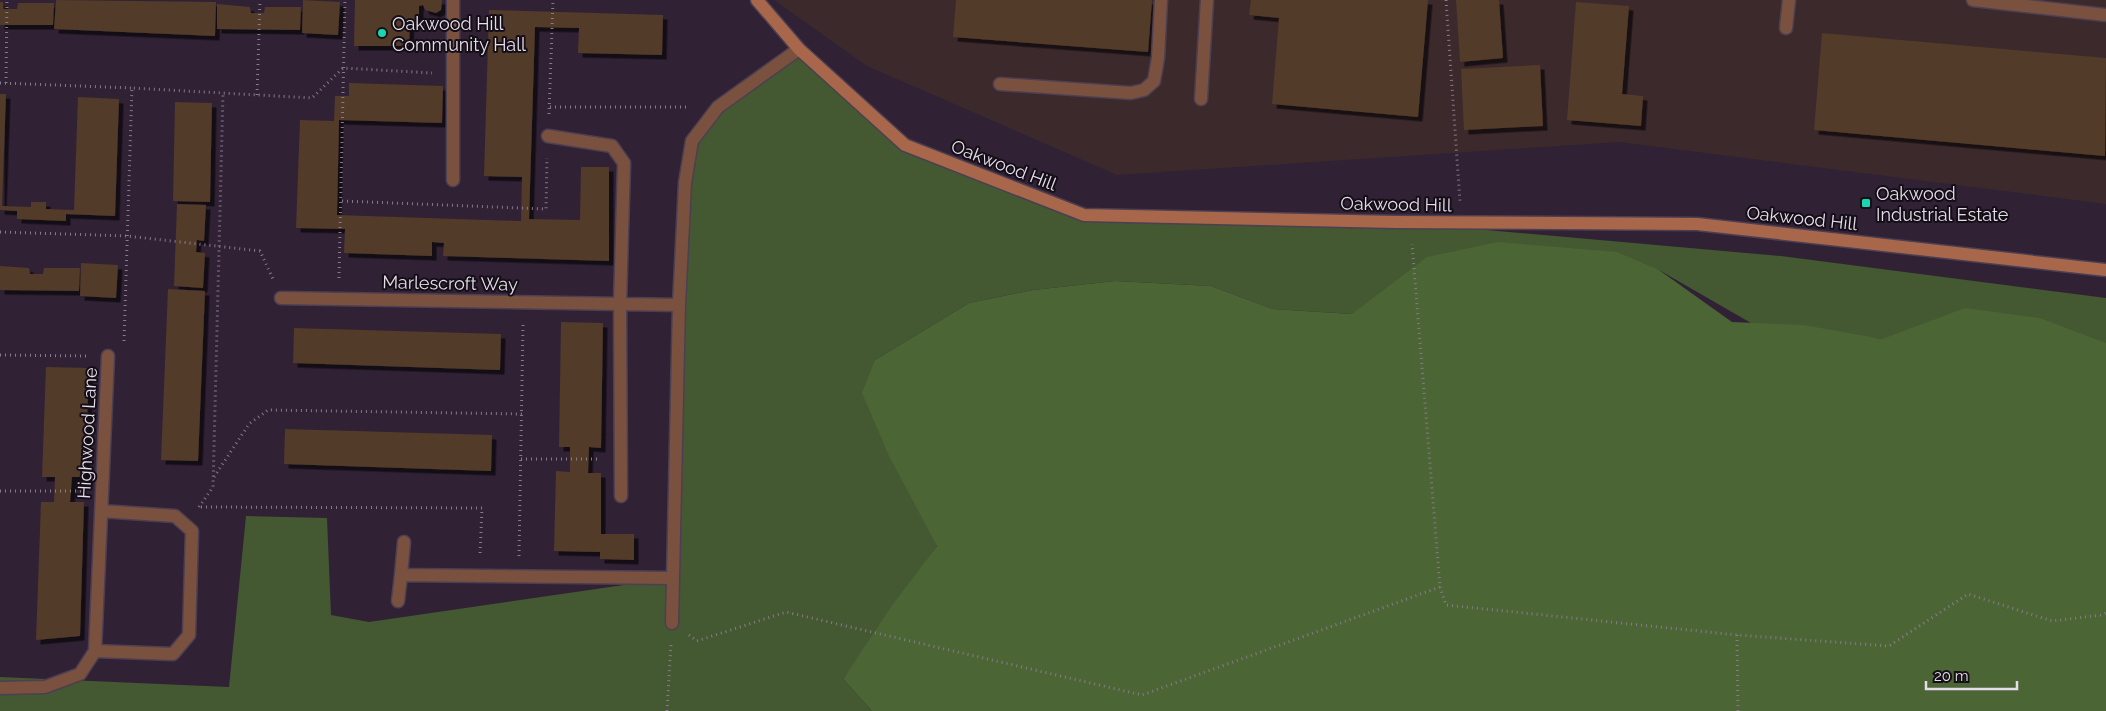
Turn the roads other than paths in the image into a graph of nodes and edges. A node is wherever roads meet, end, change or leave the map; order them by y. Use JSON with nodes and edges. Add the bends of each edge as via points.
{"nodes":[{"id":1,"x":453,"y":0,"type":"edge"},
{"id":2,"x":756,"y":0,"type":"edge"},
{"id":3,"x":1161,"y":0,"type":"edge"},
{"id":4,"x":1207,"y":0,"type":"edge"},
{"id":5,"x":1789,"y":0,"type":"edge"},
{"id":6,"x":1973,"y":0,"type":"edge"},
{"id":7,"x":2053,"y":5,"type":"edge"},
{"id":8,"x":2106,"y":15,"type":"edge"},
{"id":9,"x":1786,"y":28,"type":"dead end"},
{"id":10,"x":799,"y":49,"type":"junction"},
{"id":11,"x":1000,"y":84,"type":"dead end"},
{"id":12,"x":1201,"y":99,"type":"dead end"},
{"id":13,"x":548,"y":136,"type":"road end"},
{"id":14,"x":453,"y":180,"type":"dead end"},
{"id":15,"x":2106,"y":270,"type":"edge"},
{"id":16,"x":281,"y":298,"type":"road end"},
{"id":17,"x":620,"y":304,"type":"junction"},
{"id":18,"x":679,"y":305,"type":"junction"},
{"id":19,"x":108,"y":356,"type":"road end"},
{"id":20,"x":620,"y":496,"type":"dead end"},
{"id":21,"x":101,"y":511,"type":"junction"},
{"id":22,"x":404,"y":542,"type":"dead end"},
{"id":23,"x":401,"y":575,"type":"junction"},
{"id":24,"x":672,"y":578,"type":"junction"},
{"id":25,"x":398,"y":601,"type":"dead end"},
{"id":26,"x":672,"y":623,"type":"road end"},
{"id":27,"x":95,"y":651,"type":"junction"},
{"id":28,"x":0,"y":688,"type":"edge"}],
"edges":[{"from":1,"to":14,"type":"street"},
{"from":2,"to":10,"type":"street","name":"Oakwood Hill"},
{"from":3,"to":11,"type":"street","via":[[1154,81],[1144,90],[1099,92]]},
{"from":4,"to":12,"type":"street"},
{"from":5,"to":9,"type":"street"},
{"from":6,"to":7,"type":"street"},
{"from":7,"to":8,"type":"street"},
{"from":10,"to":15,"type":"street","name":"Oakwood Hill","via":[[905,145],[1084,215],[1697,224]]},
{"from":10,"to":18,"type":"street","via":[[718,107],[692,141],[685,183]]},
{"from":13,"to":17,"type":"street","via":[[612,146],[624,163]]},
{"from":16,"to":17,"type":"street","name":"Marlescroft Way"},
{"from":17,"to":18,"type":"street","name":"Marlescroft Way"},
{"from":17,"to":20,"type":"street"},
{"from":18,"to":24,"type":"street"},
{"from":19,"to":21,"type":"street","name":"Highwood Lane"},
{"from":21,"to":27,"type":"street","name":"Highwood Lane"},
{"from":21,"to":27,"type":"street","name":"Highwood Lane","via":[[175,516],[192,531],[189,635],[173,654]]},
{"from":22,"to":23,"type":"street"},
{"from":23,"to":24,"type":"street"},
{"from":23,"to":25,"type":"street"},
{"from":24,"to":26,"type":"street"},
{"from":27,"to":28,"type":"street","via":[[80,674],[45,686]]}]}
